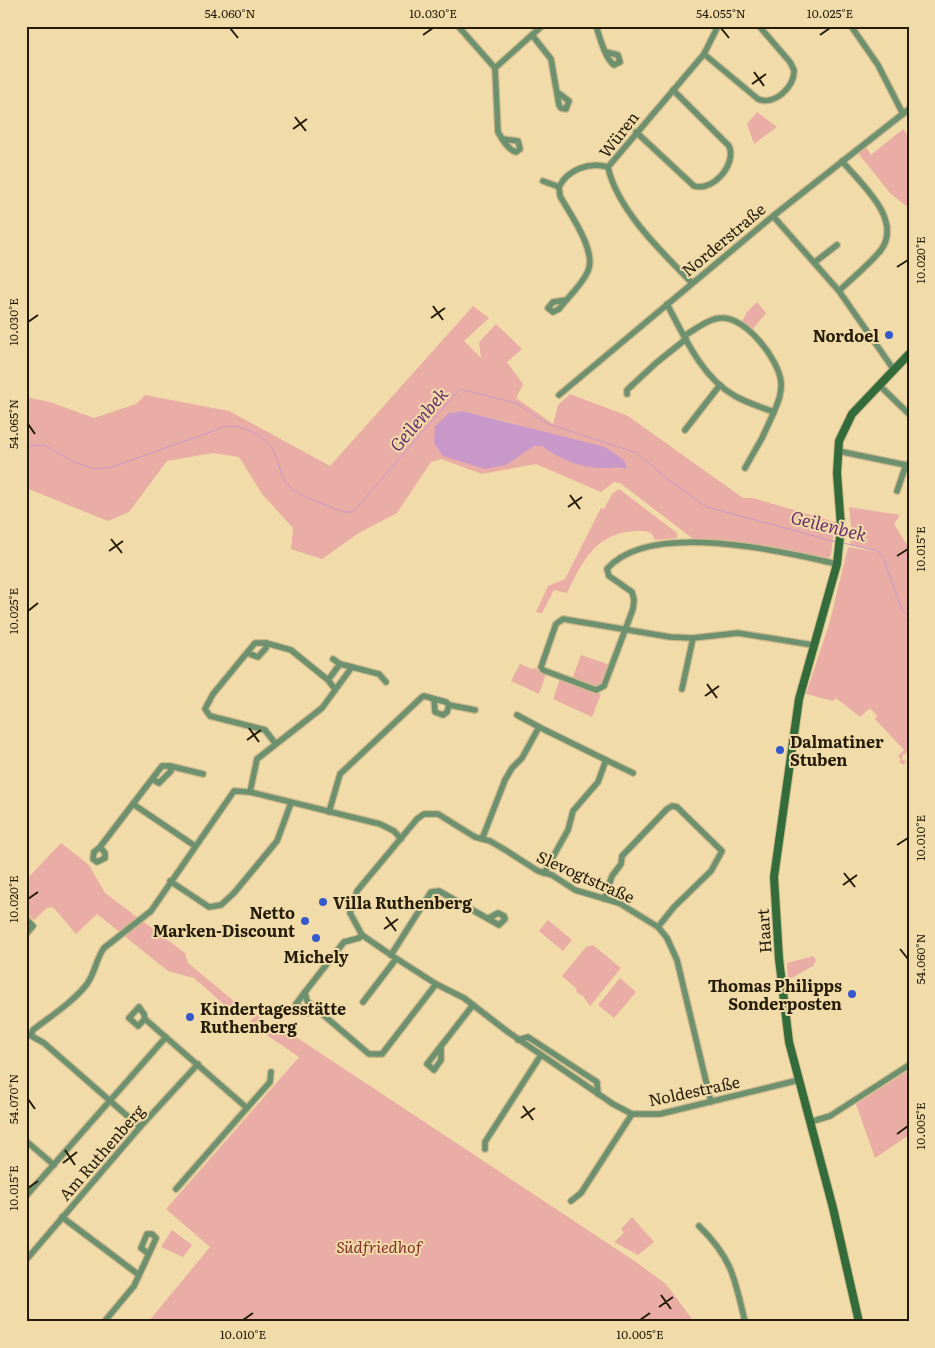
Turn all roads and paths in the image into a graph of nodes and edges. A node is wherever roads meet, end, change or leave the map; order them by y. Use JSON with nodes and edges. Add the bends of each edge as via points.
{"nodes":[{"id":1,"x":458,"y":26,"type":"edge"},
{"id":2,"x":542,"y":26,"type":"edge"},
{"id":3,"x":596,"y":26,"type":"edge"},
{"id":4,"x":718,"y":26,"type":"edge"},
{"id":5,"x":760,"y":26,"type":"edge"},
{"id":6,"x":852,"y":26,"type":"edge"},
{"id":7,"x":532,"y":35,"type":"junction"},
{"id":8,"x":606,"y":52,"type":"dead end"},
{"id":9,"x":704,"y":54,"type":"junction"},
{"id":10,"x":495,"y":68,"type":"junction"},
{"id":11,"x":673,"y":90,"type":"junction"},
{"id":12,"x":557,"y":92,"type":"dead end"},
{"id":13,"x":909,"y":109,"type":"edge"},
{"id":14,"x":903,"y":114,"type":"junction"},
{"id":15,"x":636,"y":132,"type":"junction"},
{"id":16,"x":503,"y":139,"type":"dead end"},
{"id":17,"x":842,"y":161,"type":"junction"},
{"id":18,"x":608,"y":167,"type":"junction"},
{"id":19,"x":543,"y":181,"type":"dead end"},
{"id":20,"x":559,"y":187,"type":"junction"},
{"id":21,"x":772,"y":216,"type":"junction"},
{"id":22,"x":838,"y":245,"type":"dead end"},
{"id":23,"x":815,"y":262,"type":"junction"},
{"id":24,"x":692,"y":283,"type":"junction"},
{"id":25,"x":839,"y":291,"type":"junction"},
{"id":26,"x":566,"y":300,"type":"dead end"},
{"id":27,"x":668,"y":304,"type":"junction"},
{"id":28,"x":685,"y":337,"type":"junction"},
{"id":29,"x":909,"y":354,"type":"edge"},
{"id":30,"x":894,"y":370,"type":"junction"},
{"id":31,"x":720,"y":385,"type":"junction"},
{"id":32,"x":879,"y":385,"type":"junction"},
{"id":33,"x":627,"y":394,"type":"dead end"},
{"id":34,"x":559,"y":395,"type":"dead end"},
{"id":35,"x":774,"y":412,"type":"junction"},
{"id":36,"x":909,"y":414,"type":"edge"},
{"id":37,"x":685,"y":430,"type":"dead end"},
{"id":38,"x":838,"y":451,"type":"junction"},
{"id":39,"x":907,"y":464,"type":"edge"},
{"id":40,"x":745,"y":468,"type":"dead end"},
{"id":41,"x":897,"y":492,"type":"dead end"},
{"id":42,"x":837,"y":564,"type":"junction"},
{"id":43,"x":625,"y":631,"type":"junction"},
{"id":44,"x":693,"y":638,"type":"junction"},
{"id":45,"x":266,"y":642,"type":"junction"},
{"id":46,"x":813,"y":645,"type":"junction"},
{"id":47,"x":247,"y":653,"type":"junction"},
{"id":48,"x":333,"y":659,"type":"dead end"},
{"id":49,"x":340,"y":664,"type":"junction"},
{"id":50,"x":352,"y":667,"type":"junction"},
{"id":51,"x":328,"y":680,"type":"junction"},
{"id":52,"x":386,"y":682,"type":"dead end"},
{"id":53,"x":335,"y":689,"type":"junction"},
{"id":54,"x":682,"y":689,"type":"dead end"},
{"id":55,"x":434,"y":698,"type":"junction"},
{"id":56,"x":449,"y":705,"type":"junction"},
{"id":57,"x":475,"y":710,"type":"dead end"},
{"id":58,"x":517,"y":715,"type":"dead end"},
{"id":59,"x":539,"y":727,"type":"junction"},
{"id":60,"x":275,"y":743,"type":"junction"},
{"id":61,"x":606,"y":760,"type":"junction"},
{"id":62,"x":170,"y":766,"type":"junction"},
{"id":63,"x":633,"y":773,"type":"dead end"},
{"id":64,"x":203,"y":774,"type":"dead end"},
{"id":65,"x":152,"y":779,"type":"junction"},
{"id":66,"x":250,"y":792,"type":"junction"},
{"id":67,"x":291,"y":803,"type":"junction"},
{"id":68,"x":133,"y":804,"type":"junction"},
{"id":69,"x":329,"y":812,"type":"junction"},
{"id":70,"x":400,"y":838,"type":"junction"},
{"id":71,"x":482,"y":839,"type":"junction"},
{"id":72,"x":194,"y":846,"type":"junction"},
{"id":73,"x":100,"y":847,"type":"dead end"},
{"id":74,"x":544,"y":873,"type":"junction"},
{"id":75,"x":170,"y":881,"type":"junction"},
{"id":76,"x":604,"y":899,"type":"junction"},
{"id":77,"x":350,"y":913,"type":"joint"},
{"id":78,"x":489,"y":918,"type":"dead end"},
{"id":79,"x":26,"y":919,"type":"edge"},
{"id":80,"x":658,"y":927,"type":"junction"},
{"id":81,"x":26,"y":934,"type":"edge"},
{"id":82,"x":362,"y":934,"type":"junction"},
{"id":83,"x":394,"y":957,"type":"junction"},
{"id":84,"x":436,"y":984,"type":"junction"},
{"id":85,"x":305,"y":992,"type":"junction"},
{"id":86,"x":363,"y":1002,"type":"dead end"},
{"id":87,"x":473,"y":1006,"type":"junction"},
{"id":88,"x":317,"y":1010,"type":"junction"},
{"id":89,"x":145,"y":1019,"type":"dead end"},
{"id":90,"x":28,"y":1034,"type":"edge"},
{"id":91,"x":166,"y":1037,"type":"junction"},
{"id":92,"x":518,"y":1040,"type":"junction"},
{"id":93,"x":441,"y":1046,"type":"dead end"},
{"id":94,"x":541,"y":1055,"type":"junction"},
{"id":95,"x":198,"y":1064,"type":"junction"},
{"id":96,"x":909,"y":1065,"type":"edge"},
{"id":97,"x":271,"y":1072,"type":"dead end"},
{"id":98,"x":799,"y":1080,"type":"junction"},
{"id":99,"x":598,"y":1094,"type":"junction"},
{"id":100,"x":110,"y":1102,"type":"junction"},
{"id":101,"x":711,"y":1102,"type":"junction"},
{"id":102,"x":247,"y":1108,"type":"junction"},
{"id":103,"x":632,"y":1114,"type":"junction"},
{"id":104,"x":810,"y":1122,"type":"junction"},
{"id":105,"x":140,"y":1128,"type":"junction"},
{"id":106,"x":26,"y":1140,"type":"edge"},
{"id":107,"x":485,"y":1148,"type":"dead end"},
{"id":108,"x":54,"y":1165,"type":"junction"},
{"id":109,"x":176,"y":1189,"type":"dead end"},
{"id":110,"x":26,"y":1196,"type":"edge"},
{"id":111,"x":571,"y":1201,"type":"dead end"},
{"id":112,"x":62,"y":1217,"type":"junction"},
{"id":113,"x":699,"y":1226,"type":"dead end"},
{"id":114,"x":26,"y":1246,"type":"edge"},
{"id":115,"x":33,"y":1251,"type":"junction"},
{"id":116,"x":149,"y":1254,"type":"dead end"},
{"id":117,"x":26,"y":1260,"type":"edge"},
{"id":118,"x":139,"y":1275,"type":"junction"},
{"id":119,"x":104,"y":1322,"type":"edge"},
{"id":120,"x":745,"y":1322,"type":"edge"},
{"id":121,"x":859,"y":1322,"type":"edge"}],
"edges":[{"from":1,"to":10,"type":"street"},
{"from":2,"to":7,"type":"street"},
{"from":3,"to":8,"type":"street"},
{"from":4,"to":9,"type":"street","name":"Würen"},
{"from":5,"to":9,"type":"street","via":[[794,70],[790,85],[774,99],[758,99]]},
{"from":6,"to":14,"type":"street","via":[[878,65]]},
{"from":7,"to":10,"type":"street"},
{"from":7,"to":12,"type":"street","via":[[551,59]]},
{"from":9,"to":11,"type":"street","name":"Würen"},
{"from":10,"to":16,"type":"street","via":[[497,129]]},
{"from":11,"to":15,"type":"street","name":"Würen"},
{"from":11,"to":15,"type":"street","via":[[729,146],[732,158],[728,166],[710,184],[694,186]]},
{"from":13,"to":14,"type":"street","name":"Norderstraße"},
{"from":14,"to":17,"type":"street","name":"Norderstraße"},
{"from":15,"to":18,"type":"street","name":"Würen"},
{"from":17,"to":21,"type":"street","name":"Norderstraße"},
{"from":17,"to":25,"type":"street","via":[[885,214],[888,226],[879,252]]},
{"from":18,"to":20,"type":"street","via":[[598,164],[580,168],[566,177]]},
{"from":18,"to":24,"type":"street","name":"Würen","via":[[637,224]]},
{"from":19,"to":20,"type":"street"},
{"from":20,"to":26,"type":"street","via":[[560,196],[590,256],[587,274]]},
{"from":21,"to":23,"type":"street"},
{"from":21,"to":24,"type":"street","name":"Norderstraße"},
{"from":22,"to":23,"type":"street"},
{"from":23,"to":25,"type":"street"},
{"from":24,"to":27,"type":"street","name":"Norderstraße"},
{"from":25,"to":30,"type":"street"},
{"from":27,"to":28,"type":"street"},
{"from":27,"to":34,"type":"street","name":"Norderstraße"},
{"from":28,"to":31,"type":"street"},
{"from":28,"to":33,"type":"street","via":[[647,370]]},
{"from":28,"to":35,"type":"street","via":[[710,320],[720,318],[734,320],[747,328],[774,362],[780,376],[780,397]]},
{"from":29,"to":30,"type":"main road","name":"Haart"},
{"from":30,"to":32,"type":"main road","name":"Haart"},
{"from":31,"to":35,"type":"street","via":[[739,398]]},
{"from":31,"to":37,"type":"street"},
{"from":32,"to":36,"type":"street"},
{"from":32,"to":38,"type":"main road","name":"Haart","via":[[848,420]]},
{"from":35,"to":40,"type":"street"},
{"from":38,"to":39,"type":"street"},
{"from":38,"to":42,"type":"main road","name":"Haart","via":[[840,540]]},
{"from":39,"to":41,"type":"street"},
{"from":42,"to":43,"type":"street","via":[[758,547],[693,542],[648,547],[617,560],[606,571],[633,596],[634,605]]},
{"from":42,"to":46,"type":"main road","name":"Haart"},
{"from":43,"to":43,"type":"street","via":[[601,690],[541,668],[556,624],[561,620]]},
{"from":43,"to":44,"type":"street"},
{"from":44,"to":46,"type":"street","via":[[738,633]]},
{"from":44,"to":54,"type":"street"},
{"from":45,"to":47,"type":"street","via":[[255,643]]},
{"from":45,"to":47,"type":"street","via":[[266,648],[258,657]]},
{"from":45,"to":51,"type":"street","via":[[291,650]]},
{"from":46,"to":98,"type":"main road","name":"Haart","via":[[799,698],[774,884],[784,1011]]},
{"from":47,"to":60,"type":"street","via":[[213,694],[205,710],[210,716],[266,730]]},
{"from":48,"to":49,"type":"street"},
{"from":49,"to":50,"type":"street"},
{"from":49,"to":51,"type":"street"},
{"from":50,"to":52,"type":"street","via":[[379,674]]},
{"from":50,"to":53,"type":"street"},
{"from":51,"to":53,"type":"street"},
{"from":53,"to":60,"type":"street","via":[[322,708]]},
{"from":55,"to":56,"type":"street"},
{"from":55,"to":56,"type":"street","via":[[433,708],[438,715],[447,712]]},
{"from":55,"to":69,"type":"street","via":[[422,697],[340,774]]},
{"from":56,"to":57,"type":"street"},
{"from":58,"to":59,"type":"street"},
{"from":59,"to":61,"type":"street"},
{"from":59,"to":71,"type":"street","via":[[505,780]]},
{"from":60,"to":66,"type":"street","via":[[257,759]]},
{"from":61,"to":63,"type":"street"},
{"from":61,"to":74,"type":"street","via":[[598,782],[573,811],[568,830]]},
{"from":62,"to":64,"type":"street"},
{"from":62,"to":65,"type":"street","via":[[162,766]]},
{"from":62,"to":65,"type":"street","via":[[171,771],[165,779],[158,783]]},
{"from":65,"to":68,"type":"street"},
{"from":66,"to":67,"type":"street"},
{"from":66,"to":72,"type":"street","via":[[236,790],[230,793]]},
{"from":67,"to":69,"type":"street"},
{"from":67,"to":75,"type":"street","via":[[277,841],[221,905],[209,907]]},
{"from":68,"to":72,"type":"street"},
{"from":68,"to":73,"type":"street"},
{"from":69,"to":70,"type":"street","via":[[387,826]]},
{"from":70,"to":71,"type":"street","name":"Slevogtstraße","via":[[417,819],[431,813]]},
{"from":70,"to":77,"type":"street","name":"Slevogtstraße","via":[[356,891]]},
{"from":71,"to":74,"type":"street","name":"Slevogtstraße"},
{"from":72,"to":75,"type":"street"},
{"from":74,"to":76,"type":"street","name":"Slevogtstraße","via":[[575,890]]},
{"from":75,"to":90,"type":"street","via":[[148,914],[99,955],[91,977],[79,993]]},
{"from":76,"to":80,"type":"street","name":"Slevogtstraße","via":[[631,909]]},
{"from":76,"to":80,"type":"street","via":[[622,856],[672,806],[678,807],[725,851]]},
{"from":77,"to":82,"type":"street","name":"Noldestraße"},
{"from":78,"to":83,"type":"street","via":[[439,891],[431,892]]},
{"from":79,"to":81,"type":"street","via":[[33,926]]},
{"from":80,"to":101,"type":"street","name":"Slevogtstraße","via":[[677,960]]},
{"from":82,"to":83,"type":"street","name":"Noldestraße"},
{"from":82,"to":85,"type":"street","via":[[344,942]]},
{"from":83,"to":84,"type":"street","name":"Noldestraße"},
{"from":83,"to":86,"type":"street"},
{"from":84,"to":87,"type":"street","name":"Noldestraße"},
{"from":84,"to":88,"type":"street","via":[[382,1054],[369,1054]]},
{"from":85,"to":88,"type":"street","via":[[307,1001]]},
{"from":85,"to":88,"type":"street","via":[[296,1004],[308,1014]]},
{"from":87,"to":92,"type":"street","name":"Noldestraße"},
{"from":87,"to":93,"type":"street"},
{"from":89,"to":91,"type":"street"},
{"from":90,"to":100,"type":"street","via":[[44,1044]]},
{"from":91,"to":95,"type":"street"},
{"from":91,"to":100,"type":"street"},
{"from":92,"to":94,"type":"street","name":"Noldestraße"},
{"from":92,"to":99,"type":"street","name":"Noldestraße","via":[[528,1037],[590,1077],[597,1082]]},
{"from":94,"to":99,"type":"street","name":"Noldestraße"},
{"from":94,"to":107,"type":"street","via":[[485,1142]]},
{"from":95,"to":102,"type":"street"},
{"from":95,"to":105,"type":"street","name":"Am Ruthenberg"},
{"from":96,"to":104,"type":"street","via":[[830,1116]]},
{"from":97,"to":102,"type":"street","via":[[270,1082]]},
{"from":98,"to":101,"type":"street","name":"Noldestraße"},
{"from":98,"to":104,"type":"main road","name":"Haart"},
{"from":99,"to":103,"type":"street","name":"Noldestraße"},
{"from":100,"to":105,"type":"street"},
{"from":100,"to":108,"type":"street"},
{"from":101,"to":103,"type":"street","name":"Noldestraße","via":[[660,1114]]},
{"from":102,"to":109,"type":"street"},
{"from":103,"to":111,"type":"street","via":[[581,1193]]},
{"from":104,"to":121,"type":"main road","name":"Haart"},
{"from":105,"to":112,"type":"street","name":"Am Ruthenberg"},
{"from":106,"to":108,"type":"street"},
{"from":108,"to":110,"type":"street"},
{"from":112,"to":115,"type":"street","name":"Am Ruthenberg"},
{"from":112,"to":118,"type":"street"},
{"from":113,"to":120,"type":"street","via":[[715,1242],[732,1269]]},
{"from":114,"to":115,"type":"street"},
{"from":115,"to":117,"type":"street","name":"Am Ruthenberg"},
{"from":116,"to":118,"type":"street"},
{"from":118,"to":119,"type":"street","via":[[128,1296]]}]}
